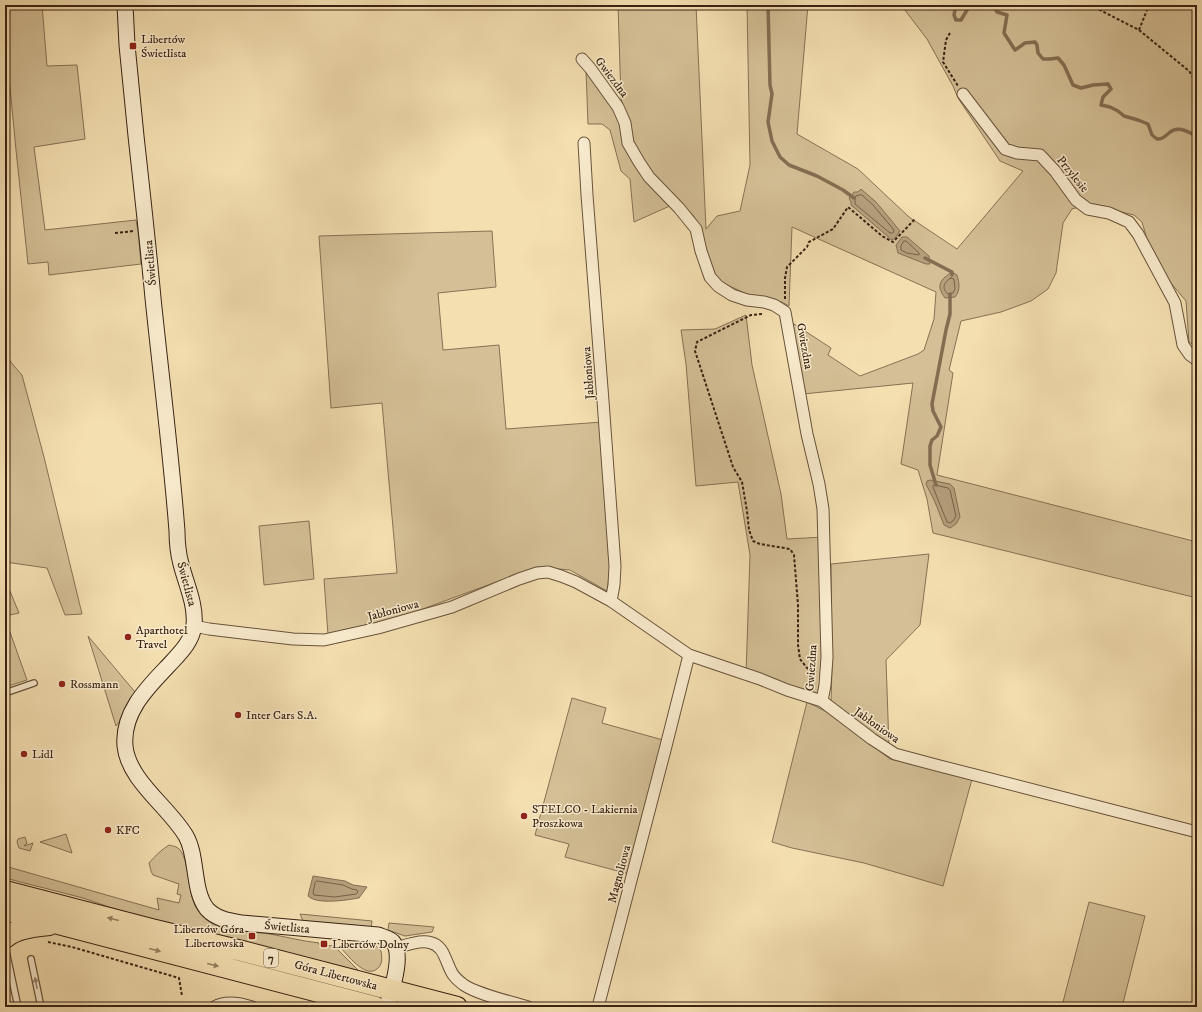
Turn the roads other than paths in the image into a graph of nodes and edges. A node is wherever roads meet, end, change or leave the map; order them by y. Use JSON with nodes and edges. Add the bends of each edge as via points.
{"nodes":[{"id":1,"x":125,"y":5,"type":"edge"},
{"id":2,"x":582,"y":59,"type":"dead end"},
{"id":3,"x":963,"y":94,"type":"road end"},
{"id":4,"x":584,"y":142,"type":"dead end"},
{"id":5,"x":1197,"y":360,"type":"edge"},
{"id":6,"x":610,"y":601,"type":"junction"},
{"id":7,"x":194,"y":626,"type":"junction"},
{"id":8,"x":689,"y":655,"type":"junction"},
{"id":9,"x":34,"y":684,"type":"dead end"},
{"id":10,"x":5,"y":693,"type":"edge"},
{"id":11,"x":822,"y":701,"type":"junction"},
{"id":12,"x":1197,"y":832,"type":"edge"},
{"id":13,"x":5,"y":891,"type":"edge"},
{"id":14,"x":5,"y":910,"type":"edge"},
{"id":15,"x":56,"y":924,"type":"junction"},
{"id":16,"x":6,"y":944,"type":"edge"},
{"id":17,"x":396,"y":948,"type":"junction"},
{"id":18,"x":31,"y":959,"type":"dead end"},
{"id":19,"x":389,"y":998,"type":"edge"},
{"id":20,"x":18,"y":1007,"type":"edge"},
{"id":21,"x":41,"y":1007,"type":"edge"},
{"id":22,"x":214,"y":1007,"type":"edge"},
{"id":23,"x":252,"y":1007,"type":"edge"},
{"id":24,"x":376,"y":1007,"type":"edge"},
{"id":25,"x":457,"y":1007,"type":"edge"},
{"id":26,"x":528,"y":1007,"type":"edge"},
{"id":27,"x":598,"y":1007,"type":"edge"}],
"edges":[{"from":1,"to":7,"type":"street","name":"Świetlista","via":[[178,551],[192,600]]},
{"from":2,"to":11,"type":"street","name":"Gwiezdna","via":[[618,107],[625,123],[628,143],[649,177],[696,229],[710,277],[732,295],[769,303],[785,312],[823,509],[826,672]]},
{"from":3,"to":5,"type":"street","name":"Przylesie","via":[[1005,149],[1040,155],[1076,200],[1088,209],[1109,213],[1129,222],[1175,303],[1183,345]]},
{"from":4,"to":6,"type":"street","name":"Jabłoniowa","via":[[615,566]]},
{"from":6,"to":7,"type":"street","name":"Jabłoniowa","via":[[576,582],[548,572],[519,579],[452,607],[324,640],[293,639]]},
{"from":6,"to":8,"type":"street","name":"Jabłoniowa"},
{"from":7,"to":17,"type":"street","name":"Świetlista","via":[[185,648],[134,706],[126,726],[125,745],[126,756],[137,776],[186,836],[204,903],[211,913],[227,921],[378,935],[388,938]]},
{"from":8,"to":11,"type":"street","name":"Jabłoniowa"},
{"from":8,"to":27,"type":"street","name":"Magnoliowa"},
{"from":9,"to":10,"type":"lane"},
{"from":11,"to":12,"type":"street","name":"Jabłoniowa","via":[[895,754]]},
{"from":19,"to":13,"type":"highway","name":"Góra Libertowska","number":"7","one_way":true,"via":[[242,951]]},
{"from":14,"to":15,"type":"highway","name":"Góra Libertowska","number":"7"},
{"from":15,"to":16,"type":"highway","via":[[17,931]]},
{"from":15,"to":24,"type":"highway","name":"Góra Libertowska","number":"7","one_way":true},
{"from":16,"to":20,"type":"lane"},
{"from":17,"to":19,"type":"street","via":[[397,960]]},
{"from":17,"to":26,"type":"street","via":[[416,942],[430,942],[441,948],[451,973],[466,986]]},
{"from":21,"to":18,"type":"lane","one_way":true},
{"from":19,"to":25,"type":"highway","name":"Góra Libertowska","number":"7"},
{"from":22,"to":23,"type":"street","via":[[229,1002]]}]}
